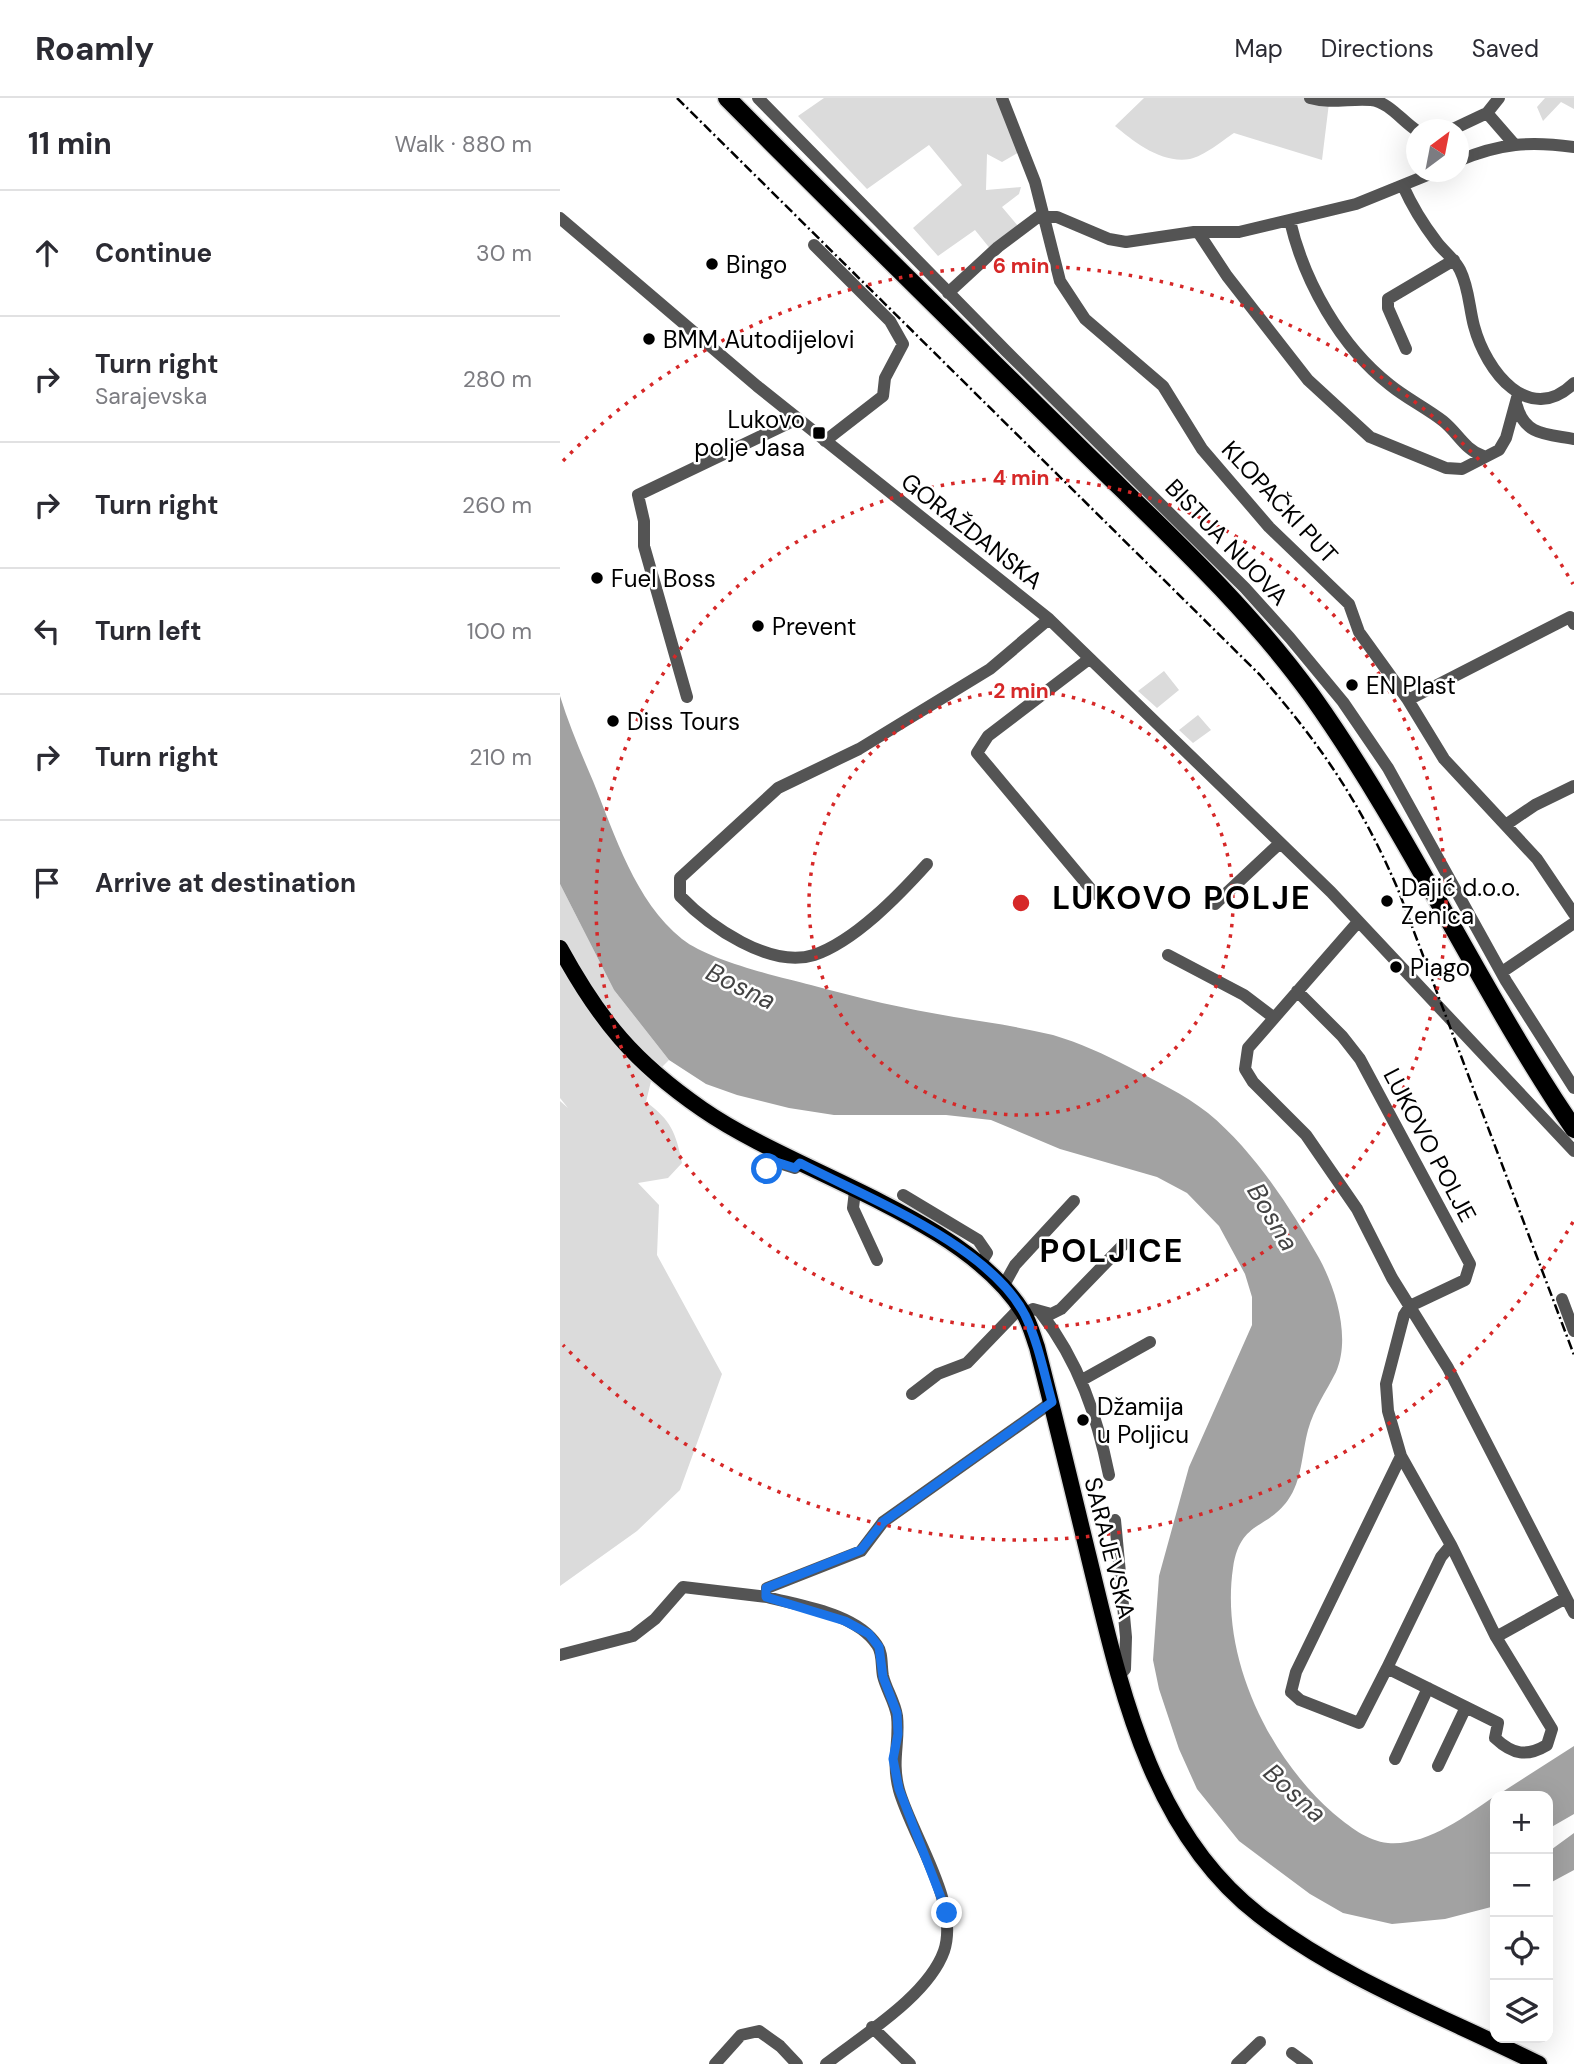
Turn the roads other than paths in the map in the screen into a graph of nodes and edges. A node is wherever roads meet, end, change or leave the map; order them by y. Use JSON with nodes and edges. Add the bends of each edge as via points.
{"nodes":[{"id":1,"x":727,"y":98,"type":"edge"},
{"id":2,"x":758,"y":98,"type":"edge"},
{"id":3,"x":1002,"y":98,"type":"edge"},
{"id":4,"x":1310,"y":98,"type":"edge"},
{"id":5,"x":1499,"y":98,"type":"edge"},
{"id":6,"x":1385,"y":101,"type":"edge"},
{"id":7,"x":1487,"y":113,"type":"junction"},
{"id":8,"x":1406,"y":121,"type":"edge"},
{"id":9,"x":1469,"y":122,"type":"edge"},
{"id":10,"x":1514,"y":144,"type":"junction"},
{"id":11,"x":1574,"y":147,"type":"edge"},
{"id":12,"x":1469,"y":158,"type":"edge"},
{"id":13,"x":1412,"y":182,"type":"edge"},
{"id":14,"x":1403,"y":186,"type":"junction"},
{"id":15,"x":1044,"y":216,"type":"junction"},
{"id":16,"x":560,"y":218,"type":"edge"},
{"id":17,"x":1290,"y":221,"type":"junction"},
{"id":18,"x":1198,"y":232,"type":"junction"},
{"id":19,"x":814,"y":245,"type":"dead end"},
{"id":20,"x":1454,"y":260,"type":"junction"},
{"id":21,"x":948,"y":293,"type":"junction"},
{"id":22,"x":1406,"y":349,"type":"dead end"},
{"id":23,"x":1574,"y":383,"type":"edge"},
{"id":24,"x":1517,"y":400,"type":"junction"},
{"id":25,"x":797,"y":419,"type":"junction"},
{"id":26,"x":1574,"y":439,"type":"edge"},
{"id":27,"x":825,"y":441,"type":"junction"},
{"id":28,"x":1483,"y":456,"type":"junction"},
{"id":29,"x":1049,"y":620,"type":"junction"},
{"id":30,"x":1574,"y":624,"type":"edge"},
{"id":31,"x":1089,"y":659,"type":"junction"},
{"id":32,"x":687,"y":697,"type":"dead end"},
{"id":33,"x":1408,"y":700,"type":"junction"},
{"id":34,"x":1574,"y":786,"type":"edge"},
{"id":35,"x":1507,"y":824,"type":"junction"},
{"id":36,"x":1280,"y":843,"type":"junction"},
{"id":37,"x":927,"y":864,"type":"dead end"},
{"id":38,"x":1095,"y":894,"type":"dead end"},
{"id":39,"x":1215,"y":904,"type":"dead end"},
{"id":40,"x":1574,"y":914,"type":"edge"},
{"id":41,"x":1359,"y":922,"type":"junction"},
{"id":42,"x":1574,"y":923,"type":"edge"},
{"id":43,"x":560,"y":948,"type":"edge"},
{"id":44,"x":1168,"y":955,"type":"dead end"},
{"id":45,"x":1502,"y":972,"type":"junction"},
{"id":46,"x":1297,"y":991,"type":"junction"},
{"id":47,"x":1273,"y":1017,"type":"junction"},
{"id":48,"x":1574,"y":1088,"type":"edge"},
{"id":49,"x":1574,"y":1129,"type":"edge"},
{"id":50,"x":1574,"y":1151,"type":"edge"},
{"id":51,"x":800,"y":1163,"type":"junction"},
{"id":52,"x":767,"y":1169,"type":"dead end"},
{"id":53,"x":855,"y":1191,"type":"junction"},
{"id":54,"x":903,"y":1195,"type":"dead end"},
{"id":55,"x":1074,"y":1201,"type":"dead end"},
{"id":56,"x":1124,"y":1244,"type":"dead end"},
{"id":57,"x":877,"y":1260,"type":"dead end"},
{"id":58,"x":980,"y":1264,"type":"junction"},
{"id":59,"x":1003,"y":1287,"type":"junction"},
{"id":60,"x":1562,"y":1299,"type":"dead end"},
{"id":61,"x":1410,"y":1306,"type":"junction"},
{"id":62,"x":1022,"y":1311,"type":"junction"},
{"id":63,"x":1041,"y":1313,"type":"junction"},
{"id":64,"x":1574,"y":1331,"type":"edge"},
{"id":65,"x":1150,"y":1342,"type":"dead end"},
{"id":66,"x":1082,"y":1380,"type":"junction"},
{"id":67,"x":912,"y":1394,"type":"dead end"},
{"id":68,"x":1052,"y":1402,"type":"junction"},
{"id":69,"x":1401,"y":1456,"type":"junction"},
{"id":70,"x":1110,"y":1475,"type":"dead end"},
{"id":71,"x":1115,"y":1520,"type":"dead end"},
{"id":72,"x":1451,"y":1545,"type":"junction"},
{"id":73,"x":766,"y":1597,"type":"junction"},
{"id":74,"x":1566,"y":1598,"type":"junction"},
{"id":75,"x":1574,"y":1613,"type":"edge"},
{"id":76,"x":1496,"y":1637,"type":"junction"},
{"id":77,"x":560,"y":1655,"type":"edge"},
{"id":78,"x":1387,"y":1668,"type":"junction"},
{"id":79,"x":1119,"y":1676,"type":"junction"},
{"id":80,"x":1428,"y":1688,"type":"junction"},
{"id":81,"x":1466,"y":1707,"type":"junction"},
{"id":82,"x":1395,"y":1759,"type":"dead end"},
{"id":83,"x":1438,"y":1766,"type":"dead end"},
{"id":84,"x":872,"y":2027,"type":"junction"},
{"id":85,"x":1260,"y":2042,"type":"dead end"},
{"id":86,"x":1292,"y":2053,"type":"dead end"},
{"id":87,"x":715,"y":2064,"type":"edge"},
{"id":88,"x":797,"y":2064,"type":"edge"},
{"id":89,"x":826,"y":2064,"type":"edge"},
{"id":90,"x":910,"y":2064,"type":"edge"},
{"id":91,"x":1237,"y":2064,"type":"edge"},
{"id":92,"x":1307,"y":2064,"type":"edge"},
{"id":93,"x":1539,"y":2064,"type":"edge"}],
"edges":[{"from":1,"to":49,"type":"highway","via":[[1171,536],[1279,655],[1366,779],[1500,1013]]},
{"from":2,"to":21,"type":"street","name":"BISTUA NUOVA"},
{"from":3,"to":15,"type":"street","name":"KLOPAČKI PUT"},
{"from":4,"to":6,"type":"street"},
{"from":5,"to":7,"type":"street"},
{"from":6,"to":8,"type":"street"},
{"from":7,"to":9,"type":"street"},
{"from":7,"to":10,"type":"street"},
{"from":10,"to":11,"type":"street","via":[[1534,141]]},
{"from":10,"to":12,"type":"street"},
{"from":13,"to":14,"type":"street"},
{"from":14,"to":17,"type":"street"},
{"from":14,"to":20,"type":"street","via":[[1419,218]]},
{"from":15,"to":18,"type":"street","via":[[1126,242]]},
{"from":15,"to":21,"type":"street","via":[[1024,226]]},
{"from":15,"to":33,"type":"street","name":"KLOPAČKI PUT","via":[[1060,281],[1085,319],[1163,386],[1202,449],[1269,527],[1349,604],[1359,632]]},
{"from":16,"to":25,"type":"street","name":"GORAŽDANSKA"},
{"from":17,"to":18,"type":"street","via":[[1239,232]]},
{"from":17,"to":28,"type":"street","via":[[1308,275],[1357,353],[1389,384],[1447,424],[1466,446]]},
{"from":18,"to":28,"type":"street","via":[[1308,380],[1357,428],[1394,449],[1446,468],[1462,469]]},
{"from":19,"to":27,"type":"street","via":[[890,321],[903,344],[885,378],[883,396]]},
{"from":20,"to":22,"type":"street","via":[[1388,299]]},
{"from":20,"to":24,"type":"street","via":[[1466,284],[1482,346]]},
{"from":21,"to":45,"type":"street","name":"BISTUA NUOVA","via":[[1245,588],[1343,702],[1388,768]]},
{"from":23,"to":24,"type":"street","via":[[1545,401]]},
{"from":24,"to":26,"type":"street","via":[[1525,426]]},
{"from":24,"to":28,"type":"street","via":[[1499,450]]},
{"from":25,"to":27,"type":"street","name":"GORAŽDANSKA"},
{"from":25,"to":32,"type":"street","via":[[638,495],[644,546]]},
{"from":27,"to":29,"type":"street","name":"GORAŽDANSKA"},
{"from":29,"to":31,"type":"street","name":"GORAŽDANSKA"},
{"from":29,"to":37,"type":"street","via":[[990,669],[859,748],[778,788],[680,878],[680,896],[697,914],[741,941],[782,957],[812,955],[835,944],[894,900]]},
{"from":30,"to":33,"type":"street","via":[[1570,617]]},
{"from":31,"to":36,"type":"street","name":"GORAŽDANSKA"},
{"from":31,"to":38,"type":"street","via":[[988,736],[977,753]]},
{"from":33,"to":35,"type":"street","name":"KLOPAČKI PUT","via":[[1444,759]]},
{"from":34,"to":35,"type":"street","via":[[1535,804]]},
{"from":35,"to":40,"type":"street","name":"KLOPAČKI PUT"},
{"from":36,"to":39,"type":"street"},
{"from":36,"to":41,"type":"street","name":"GORAŽDANSKA"},
{"from":41,"to":46,"type":"street"},
{"from":41,"to":50,"type":"street","name":"GORAŽDANSKA"},
{"from":42,"to":45,"type":"street"},
{"from":43,"to":51,"type":"main road","name":"SARAJEVSKA","via":[[601,1017],[626,1048],[705,1111]]},
{"from":44,"to":47,"type":"street","via":[[1244,995]]},
{"from":45,"to":48,"type":"street","name":"BISTUA NUOVA"},
{"from":46,"to":47,"type":"street"},
{"from":46,"to":61,"type":"street","name":"LUKOVO POLJE","via":[[1360,1059],[1470,1264],[1465,1280]]},
{"from":47,"to":61,"type":"street","via":[[1248,1048],[1245,1069],[1306,1135],[1338,1180]]},
{"from":51,"to":52,"type":"street","via":[[795,1168],[773,1161]]},
{"from":51,"to":53,"type":"main road","name":"SARAJEVSKA"},
{"from":53,"to":57,"type":"street","via":[[853,1208]]},
{"from":53,"to":58,"type":"main road","name":"SARAJEVSKA","via":[[930,1230]]},
{"from":54,"to":58,"type":"street","via":[[978,1240],[987,1253]]},
{"from":55,"to":59,"type":"street","via":[[1015,1265]]},
{"from":56,"to":63,"type":"street","via":[[1061,1310]]},
{"from":58,"to":59,"type":"main road","name":"SARAJEVSKA"},
{"from":59,"to":62,"type":"main road","name":"SARAJEVSKA"},
{"from":60,"to":64,"type":"street"},
{"from":61,"to":69,"type":"street","via":[[1386,1384],[1388,1412]]},
{"from":61,"to":74,"type":"street","via":[[1448,1368]]},
{"from":62,"to":63,"type":"street"},
{"from":62,"to":67,"type":"street","via":[[967,1363],[938,1374]]},
{"from":62,"to":68,"type":"main road","name":"SARAJEVSKA"},
{"from":63,"to":66,"type":"street"},
{"from":65,"to":66,"type":"street"},
{"from":66,"to":70,"type":"street"},
{"from":68,"to":73,"type":"street","via":[[883,1522],[861,1550],[770,1584]]},
{"from":68,"to":79,"type":"main road","name":"SARAJEVSKA"},
{"from":69,"to":72,"type":"street"},
{"from":69,"to":78,"type":"street","via":[[1296,1672],[1291,1692],[1300,1700],[1359,1723]]},
{"from":71,"to":79,"type":"street","via":[[1126,1637],[1125,1669]]},
{"from":72,"to":76,"type":"street"},
{"from":72,"to":78,"type":"street"},
{"from":73,"to":77,"type":"street","via":[[683,1587],[633,1636]]},
{"from":73,"to":84,"type":"street","via":[[845,1621],[869,1634],[879,1647],[883,1677],[897,1713],[893,1759],[899,1789],[947,1913],[945,1948],[930,1978]]},
{"from":74,"to":75,"type":"street"},
{"from":74,"to":76,"type":"street"},
{"from":76,"to":81,"type":"street","via":[[1552,1729],[1552,1737],[1547,1745],[1521,1754],[1495,1738],[1498,1723]]},
{"from":78,"to":80,"type":"street"},
{"from":79,"to":93,"type":"main road","name":"SARAJEVSKA","via":[[1153,1777],[1169,1808],[1197,1850],[1256,1913],[1357,1977]]},
{"from":80,"to":81,"type":"street"},
{"from":80,"to":82,"type":"street"},
{"from":81,"to":83,"type":"street"},
{"from":84,"to":89,"type":"street"},
{"from":84,"to":90,"type":"street"},
{"from":85,"to":91,"type":"street"},
{"from":86,"to":92,"type":"street"},
{"from":87,"to":88,"type":"street","via":[[741,2035],[759,2031]]}]}
